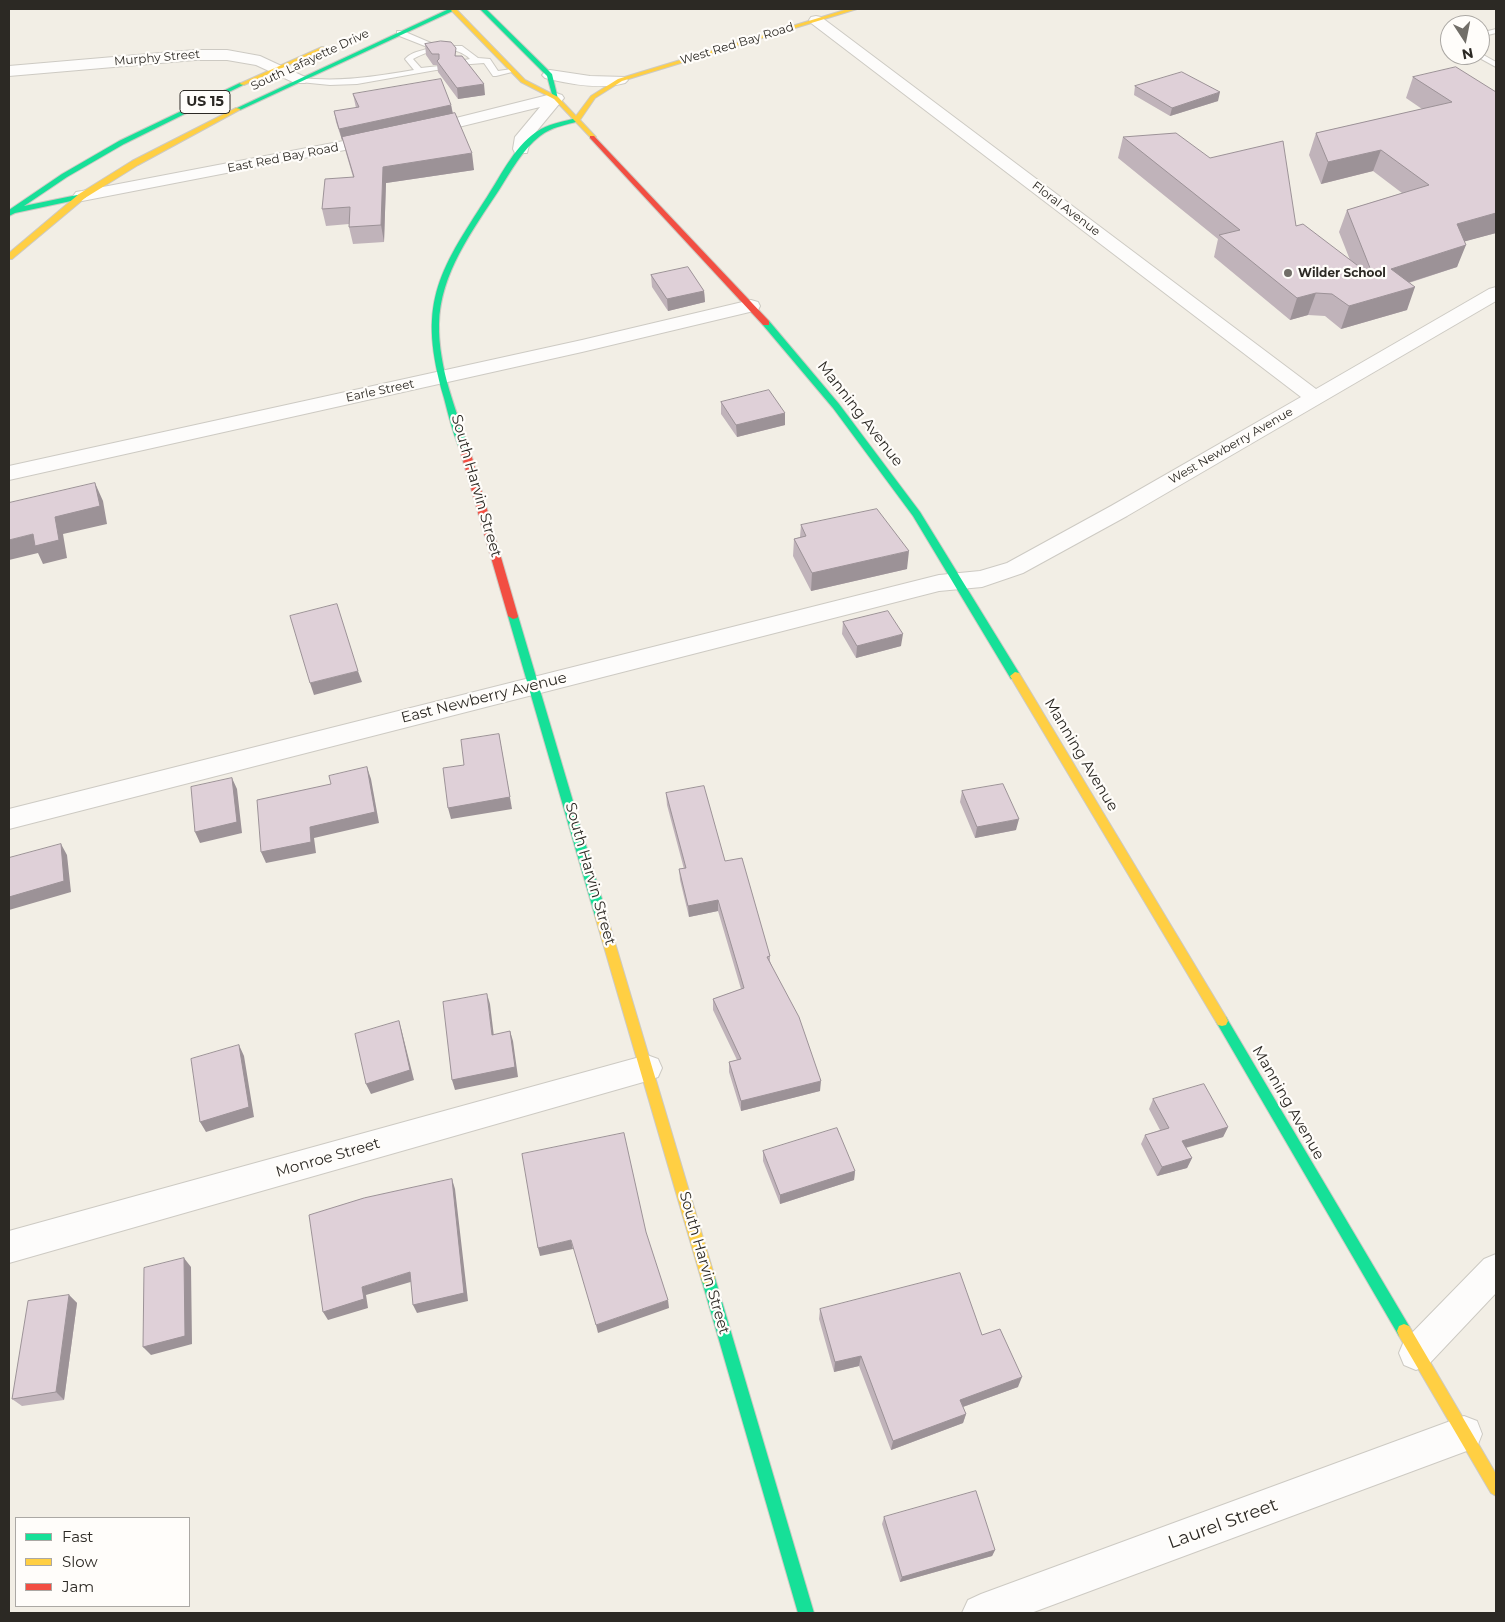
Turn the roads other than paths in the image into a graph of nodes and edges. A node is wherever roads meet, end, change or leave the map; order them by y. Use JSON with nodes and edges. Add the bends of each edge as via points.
{"nodes":[{"id":1,"x":453,"y":9,"type":"edge"},
{"id":2,"x":483,"y":9,"type":"edge"},
{"id":3,"x":854,"y":9,"type":"edge"},
{"id":4,"x":816,"y":20,"type":"junction"},
{"id":5,"x":400,"y":33,"type":"junction"},
{"id":6,"x":331,"y":45,"type":"dead end"},
{"id":7,"x":474,"y":47,"type":"junction"},
{"id":8,"x":436,"y":48,"type":"junction"},
{"id":9,"x":430,"y":60,"type":"edge"},
{"id":10,"x":476,"y":60,"type":"junction"},
{"id":11,"x":413,"y":64,"type":"junction"},
{"id":12,"x":436,"y":68,"type":"edge"},
{"id":13,"x":277,"y":69,"type":"junction"},
{"id":14,"x":9,"y":71,"type":"edge"},
{"id":15,"x":419,"y":71,"type":"junction"},
{"id":16,"x":512,"y":71,"type":"junction"},
{"id":17,"x":550,"y":75,"type":"junction"},
{"id":18,"x":300,"y":80,"type":"junction"},
{"id":19,"x":620,"y":80,"type":"junction"},
{"id":20,"x":556,"y":98,"type":"junction"},
{"id":21,"x":577,"y":120,"type":"junction"},
{"id":22,"x":522,"y":149,"type":"junction"},
{"id":23,"x":82,"y":196,"type":"junction"},
{"id":24,"x":10,"y":212,"type":"edge"},
{"id":25,"x":9,"y":257,"type":"edge"},
{"id":26,"x":1496,"y":293,"type":"edge"},
{"id":27,"x":751,"y":306,"type":"junction"},
{"id":28,"x":445,"y":377,"type":"junction"},
{"id":29,"x":1316,"y":398,"type":"junction"},
{"id":30,"x":9,"y":474,"type":"edge"},
{"id":31,"x":959,"y":581,"type":"junction"},
{"id":32,"x":534,"y":685,"type":"junction"},
{"id":33,"x":9,"y":819,"type":"edge"},
{"id":34,"x":646,"y":1068,"type":"junction"},
{"id":35,"x":9,"y":1247,"type":"edge"},
{"id":36,"x":1496,"y":1270,"type":"edge"},
{"id":37,"x":1416,"y":1353,"type":"junction"},
{"id":38,"x":1464,"y":1434,"type":"junction"},
{"id":39,"x":1496,"y":1488,"type":"edge"},
{"id":40,"x":806,"y":1613,"type":"edge"},
{"id":41,"x":981,"y":1613,"type":"edge"}],
"edges":[{"from":1,"to":5,"type":"main road","name":"South Lafayette Drive","number":"US 15"},
{"from":1,"to":7,"type":"main road","name":"Manning Avenue"},
{"from":2,"to":17,"type":"main road"},
{"from":3,"to":4,"type":"main road","name":"West Red Bay Road"},
{"from":4,"to":19,"type":"main road","name":"West Red Bay Road"},
{"from":4,"to":29,"type":"street","name":"Floral Avenue"},
{"from":5,"to":8,"type":"lane"},
{"from":5,"to":18,"type":"main road","name":"South Lafayette Drive","number":"US 15"},
{"from":6,"to":13,"type":"main road","name":"South Lafayette Drive","number":"US 15"},
{"from":7,"to":8,"type":"lane"},
{"from":7,"to":10,"type":"lane"},
{"from":7,"to":10,"type":"lane","via":[[458,59]]},
{"from":7,"to":16,"type":"main road","name":"Manning Avenue"},
{"from":8,"to":11,"type":"lane","via":[[412,56],[409,59]]},
{"from":9,"to":11,"type":"lane"},
{"from":10,"to":16,"type":"lane","via":[[487,61],[496,74]]},
{"from":11,"to":15,"type":"lane"},
{"from":12,"to":15,"type":"lane"},
{"from":13,"to":14,"type":"street","name":"Murphy Street","via":[[251,58],[211,54]]},
{"from":13,"to":18,"type":"street","name":"Murphy Street"},
{"from":13,"to":24,"type":"main road","name":"South Lafayette Drive","number":"US 15","via":[[103,152]]},
{"from":15,"to":18,"type":"lane","via":[[357,82]]},
{"from":16,"to":20,"type":"main road","name":"Manning Avenue","via":[[523,81]]},
{"from":17,"to":19,"type":"street","name":"West Red Bay Road"},
{"from":17,"to":20,"type":"main road","name":"Manning Avenue"},
{"from":18,"to":23,"type":"main road","name":"South Lafayette Drive","number":"US 15","via":[[165,146]]},
{"from":19,"to":21,"type":"main road","name":"West Red Bay Road","via":[[593,97]]},
{"from":20,"to":21,"type":"main road","name":"Manning Avenue"},
{"from":20,"to":22,"type":"street","name":"South Harvin Street","via":[[523,137]]},
{"from":20,"to":23,"type":"street","name":"East Red Bay Road","via":[[405,135]]},
{"from":21,"to":22,"type":"main road","name":"South Harvin Street","via":[[540,133]]},
{"from":21,"to":27,"type":"main road","name":"Manning Avenue"},
{"from":22,"to":28,"type":"main road","name":"South Harvin Street","via":[[459,246],[438,296],[435,324]]},
{"from":23,"to":24,"type":"main road","name":"East Red Bay Road"},
{"from":23,"to":25,"type":"main road","name":"South Lafayette Drive","number":"US 15"},
{"from":26,"to":29,"type":"street","name":"West Newberry Avenue"},
{"from":27,"to":28,"type":"street","name":"Earle Street"},
{"from":27,"to":31,"type":"main road","name":"Manning Avenue","via":[[836,406],[917,514]]},
{"from":28,"to":30,"type":"street","name":"Earle Street"},
{"from":28,"to":32,"type":"main road","name":"South Harvin Street"},
{"from":29,"to":31,"type":"street","name":"West Newberry Avenue","via":[[1015,568],[982,579]]},
{"from":31,"to":32,"type":"street","name":"East Newberry Avenue","via":[[939,583]]},
{"from":31,"to":37,"type":"main road","name":"Manning Avenue"},
{"from":32,"to":33,"type":"street","name":"East Newberry Avenue"},
{"from":32,"to":34,"type":"main road","name":"South Harvin Street"},
{"from":34,"to":35,"type":"street","name":"Monroe Street"},
{"from":34,"to":40,"type":"main road","name":"South Harvin Street"},
{"from":36,"to":37,"type":"street"},
{"from":37,"to":38,"type":"main road","name":"Manning Avenue"},
{"from":38,"to":39,"type":"main road","name":"Manning Avenue"},
{"from":38,"to":41,"type":"street","name":"Laurel Street"}]}
